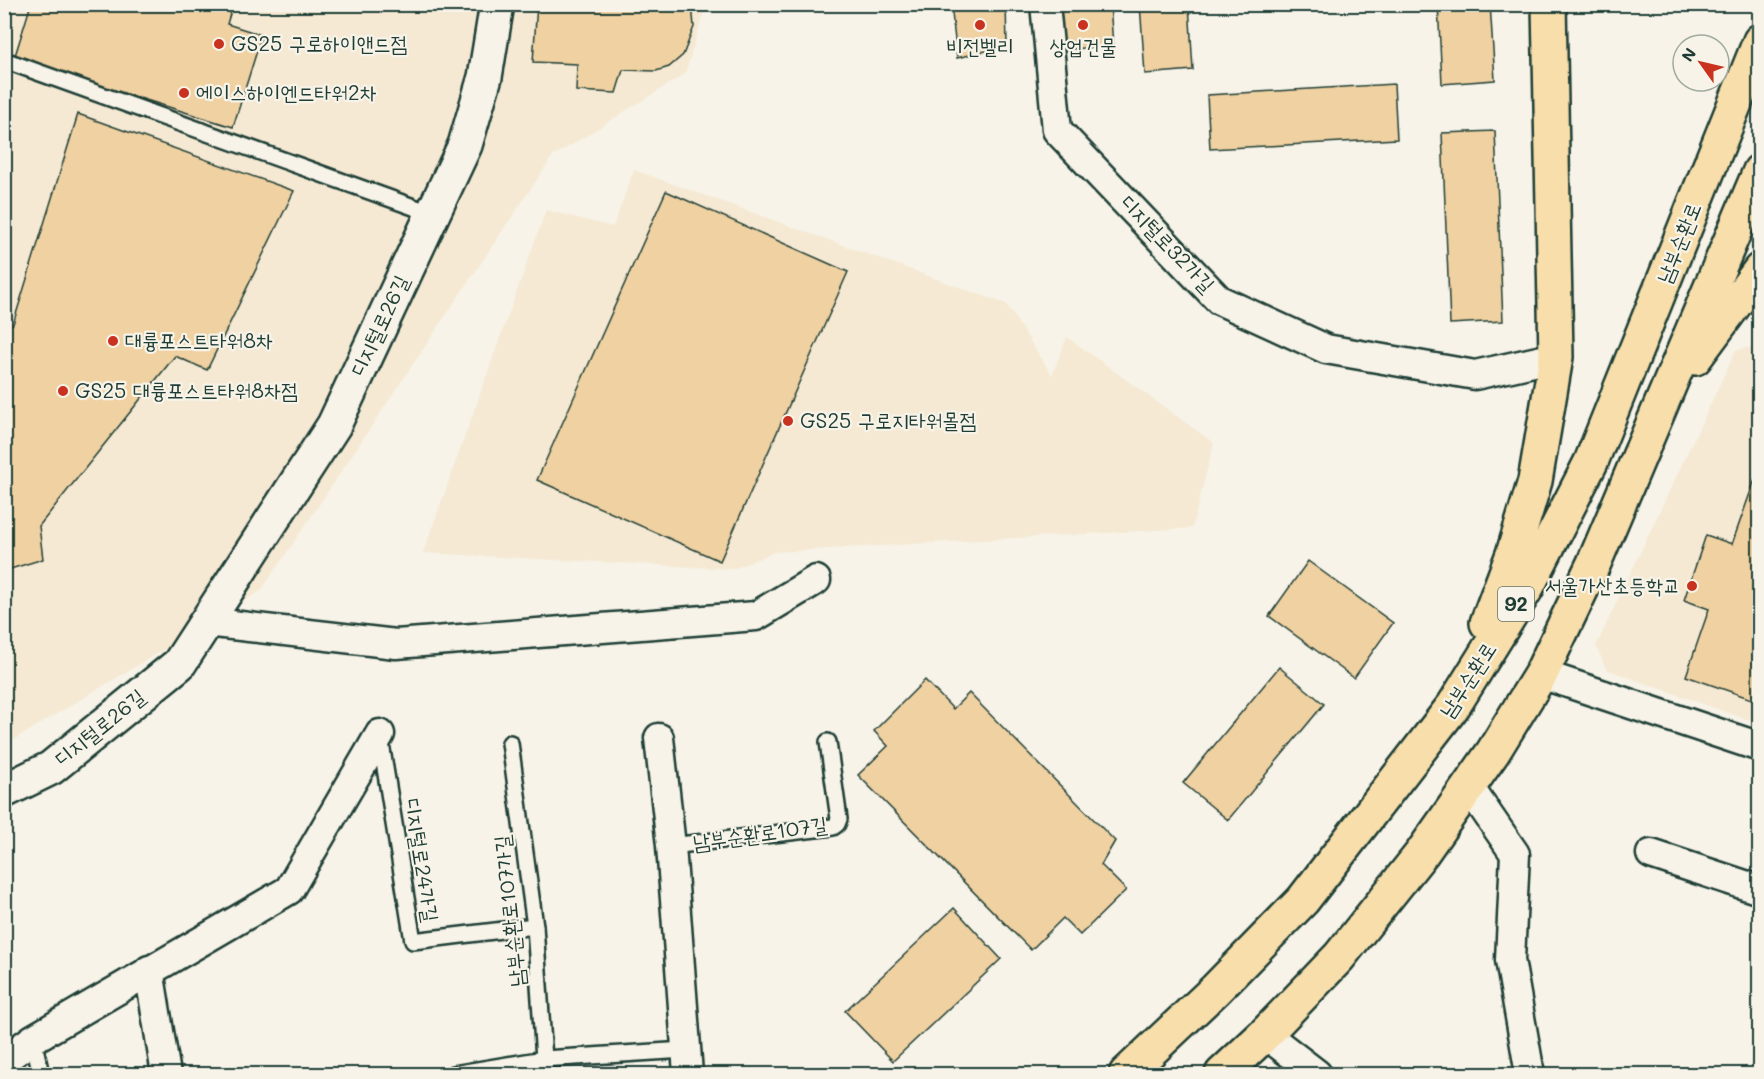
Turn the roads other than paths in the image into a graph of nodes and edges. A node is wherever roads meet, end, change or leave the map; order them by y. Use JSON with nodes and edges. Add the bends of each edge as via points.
{"nodes":[{"id":1,"x":497,"y":4,"type":"edge"},
{"id":2,"x":1045,"y":4,"type":"edge"},
{"id":3,"x":1549,"y":4,"type":"edge"},
{"id":4,"x":1760,"y":41,"type":"edge"},
{"id":5,"x":4,"y":60,"type":"edge"},
{"id":6,"x":1760,"y":171,"type":"edge"},
{"id":7,"x":433,"y":214,"type":"junction"},
{"id":8,"x":1760,"y":270,"type":"edge"},
{"id":9,"x":1556,"y":357,"type":"junction"},
{"id":10,"x":1662,"y":403,"type":"junction"},
{"id":11,"x":816,"y":580,"type":"dead end"},
{"id":12,"x":206,"y":622,"type":"junction"},
{"id":13,"x":1541,"y":674,"type":"junction"},
{"id":14,"x":1454,"y":705,"type":"junction"},
{"id":15,"x":380,"y":734,"type":"joint"},
{"id":16,"x":659,"y":738,"type":"dead end"},
{"id":17,"x":828,"y":742,"type":"dead end"},
{"id":18,"x":510,"y":743,"type":"dead end"},
{"id":19,"x":1760,"y":747,"type":"edge"},
{"id":20,"x":1468,"y":787,"type":"junction"},
{"id":21,"x":4,"y":791,"type":"edge"},
{"id":22,"x":671,"y":846,"type":"junction"},
{"id":23,"x":1651,"y":854,"type":"dead end"},
{"id":24,"x":1760,"y":890,"type":"edge"},
{"id":25,"x":535,"y":926,"type":"junction"},
{"id":26,"x":149,"y":970,"type":"junction"},
{"id":27,"x":1265,"y":1034,"type":"junction"},
{"id":28,"x":33,"y":1039,"type":"junction"},
{"id":29,"x":544,"y":1059,"type":"junction"},
{"id":30,"x":4,"y":1060,"type":"edge"},
{"id":31,"x":687,"y":1062,"type":"edge"},
{"id":32,"x":41,"y":1074,"type":"edge"},
{"id":33,"x":166,"y":1074,"type":"edge"},
{"id":34,"x":453,"y":1074,"type":"edge"},
{"id":35,"x":545,"y":1074,"type":"edge"},
{"id":36,"x":1126,"y":1074,"type":"edge"},
{"id":37,"x":1222,"y":1074,"type":"edge"},
{"id":38,"x":1317,"y":1074,"type":"edge"},
{"id":39,"x":1530,"y":1074,"type":"edge"}],
"edges":[{"from":1,"to":7,"type":"street","name":"디지털로26길","via":[[485,77],[465,145]]},
{"from":2,"to":9,"type":"street","name":"디지털로32가길","via":[[1057,130],[1219,300],[1326,349],[1464,374]]},
{"from":3,"to":9,"type":"main road"},
{"from":4,"to":14,"type":"main road","name":"남부순환로","number":"92","via":[[1591,462],[1526,589]]},
{"from":5,"to":7,"type":"lane"},
{"from":6,"to":10,"type":"main road","number":"92"},
{"from":7,"to":12,"type":"street","name":"디지털로26길","via":[[334,425]]},
{"from":8,"to":10,"type":"main road"},
{"from":9,"to":14,"type":"main road","via":[[1535,481],[1514,554]]},
{"from":10,"to":13,"type":"main road","number":"92","via":[[1594,563]]},
{"from":11,"to":12,"type":"street","via":[[756,616],[396,644]]},
{"from":12,"to":21,"type":"street","name":"디지털로26길","via":[[179,664],[51,768]]},
{"from":13,"to":19,"type":"street"},
{"from":13,"to":20,"type":"main road","number":"92"},
{"from":14,"to":36,"type":"main road","name":"남부순환로","number":"92","via":[[1303,900]]},
{"from":15,"to":25,"type":"lane","name":"디지털로24가길","via":[[413,942]]},
{"from":15,"to":26,"type":"street","via":[[289,890]]},
{"from":16,"to":22,"type":"street","name":"남부순환로107길"},
{"from":17,"to":22,"type":"lane","name":"남부순환로107길","via":[[838,819],[833,827]]},
{"from":18,"to":25,"type":"lane","name":"남부순환로107가길"},
{"from":20,"to":27,"type":"main road","number":"92","via":[[1339,957]]},
{"from":20,"to":39,"type":"street","via":[[1515,854],[1509,960]]},
{"from":22,"to":31,"type":"street","name":"남부순환로107길"},
{"from":23,"to":24,"type":"street"},
{"from":25,"to":29,"type":"lane","name":"남부순환로107가길"},
{"from":26,"to":28,"type":"street"},
{"from":26,"to":33,"type":"street"},
{"from":27,"to":37,"type":"main road","number":"92"},
{"from":27,"to":38,"type":"street"},
{"from":28,"to":30,"type":"street"},
{"from":28,"to":32,"type":"lane"},
{"from":29,"to":31,"type":"lane"},
{"from":29,"to":34,"type":"lane"},
{"from":29,"to":35,"type":"lane","name":"남부순환로107가길"}]}
